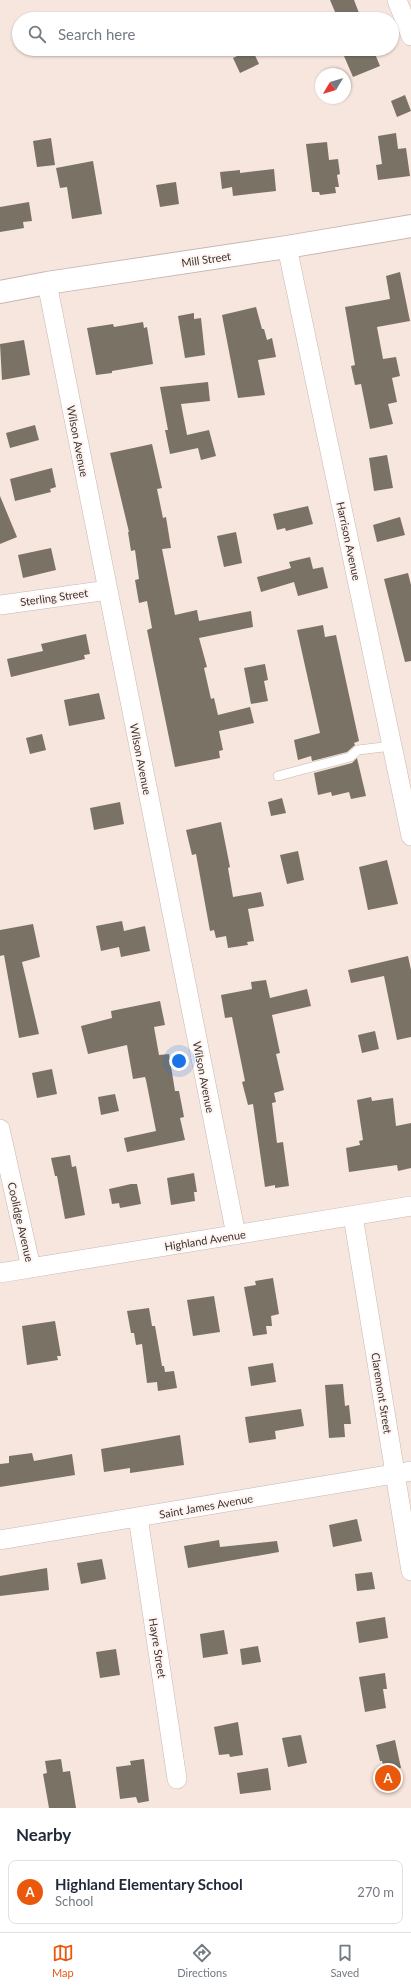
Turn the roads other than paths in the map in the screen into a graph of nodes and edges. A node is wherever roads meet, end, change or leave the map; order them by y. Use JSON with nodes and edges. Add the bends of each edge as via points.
{"nodes":[{"id":1,"x":397,"y":0,"type":"edge"},
{"id":2,"x":411,"y":36,"type":"edge"},
{"id":3,"x":411,"y":226,"type":"edge"},
{"id":4,"x":287,"y":247,"type":"junction"},
{"id":5,"x":47,"y":283,"type":"junction"},
{"id":6,"x":0,"y":292,"type":"edge"},
{"id":7,"x":108,"y":590,"type":"junction"},
{"id":8,"x":0,"y":605,"type":"edge"},
{"id":9,"x":392,"y":746,"type":"junction"},
{"id":10,"x":278,"y":776,"type":"dead end"},
{"id":11,"x":411,"y":836,"type":"edge"},
{"id":12,"x":0,"y":1129,"type":"edge"},
{"id":13,"x":411,"y":1206,"type":"edge"},
{"id":14,"x":353,"y":1216,"type":"junction"},
{"id":15,"x":236,"y":1235,"type":"junction"},
{"id":16,"x":31,"y":1268,"type":"junction"},
{"id":17,"x":0,"y":1273,"type":"edge"},
{"id":18,"x":403,"y":1472,"type":"edge"},
{"id":19,"x":138,"y":1517,"type":"junction"},
{"id":20,"x":0,"y":1540,"type":"edge"},
{"id":21,"x":411,"y":1570,"type":"edge"},
{"id":22,"x":177,"y":1778,"type":"dead end"}],
"edges":[{"from":1,"to":2,"type":"street"},
{"from":3,"to":4,"type":"street","name":"Mill Street"},
{"from":4,"to":5,"type":"street","name":"Mill Street"},
{"from":4,"to":9,"type":"street","name":"Harrison Avenue"},
{"from":5,"to":6,"type":"street","name":"Mill Street"},
{"from":5,"to":7,"type":"street","name":"Wilson Avenue"},
{"from":7,"to":8,"type":"street","name":"Sterling Street"},
{"from":7,"to":15,"type":"street","name":"Wilson Avenue"},
{"from":9,"to":10,"type":"lane","via":[[358,750],[350,757]]},
{"from":9,"to":11,"type":"street","name":"Harrison Avenue"},
{"from":12,"to":16,"type":"street","name":"Coolidge Avenue"},
{"from":13,"to":14,"type":"street","name":"Highland Avenue"},
{"from":14,"to":15,"type":"street","name":"Highland Avenue"},
{"from":14,"to":18,"type":"street","name":"Claremont Street"},
{"from":15,"to":16,"type":"street","name":"Highland Avenue"},
{"from":16,"to":17,"type":"street","name":"Highland Avenue"},
{"from":18,"to":19,"type":"street","name":"Saint James Avenue"},
{"from":18,"to":21,"type":"street","name":"Claremont Street"},
{"from":19,"to":20,"type":"street","name":"Saint James Avenue"},
{"from":19,"to":22,"type":"street","name":"Hayre Street"}]}
